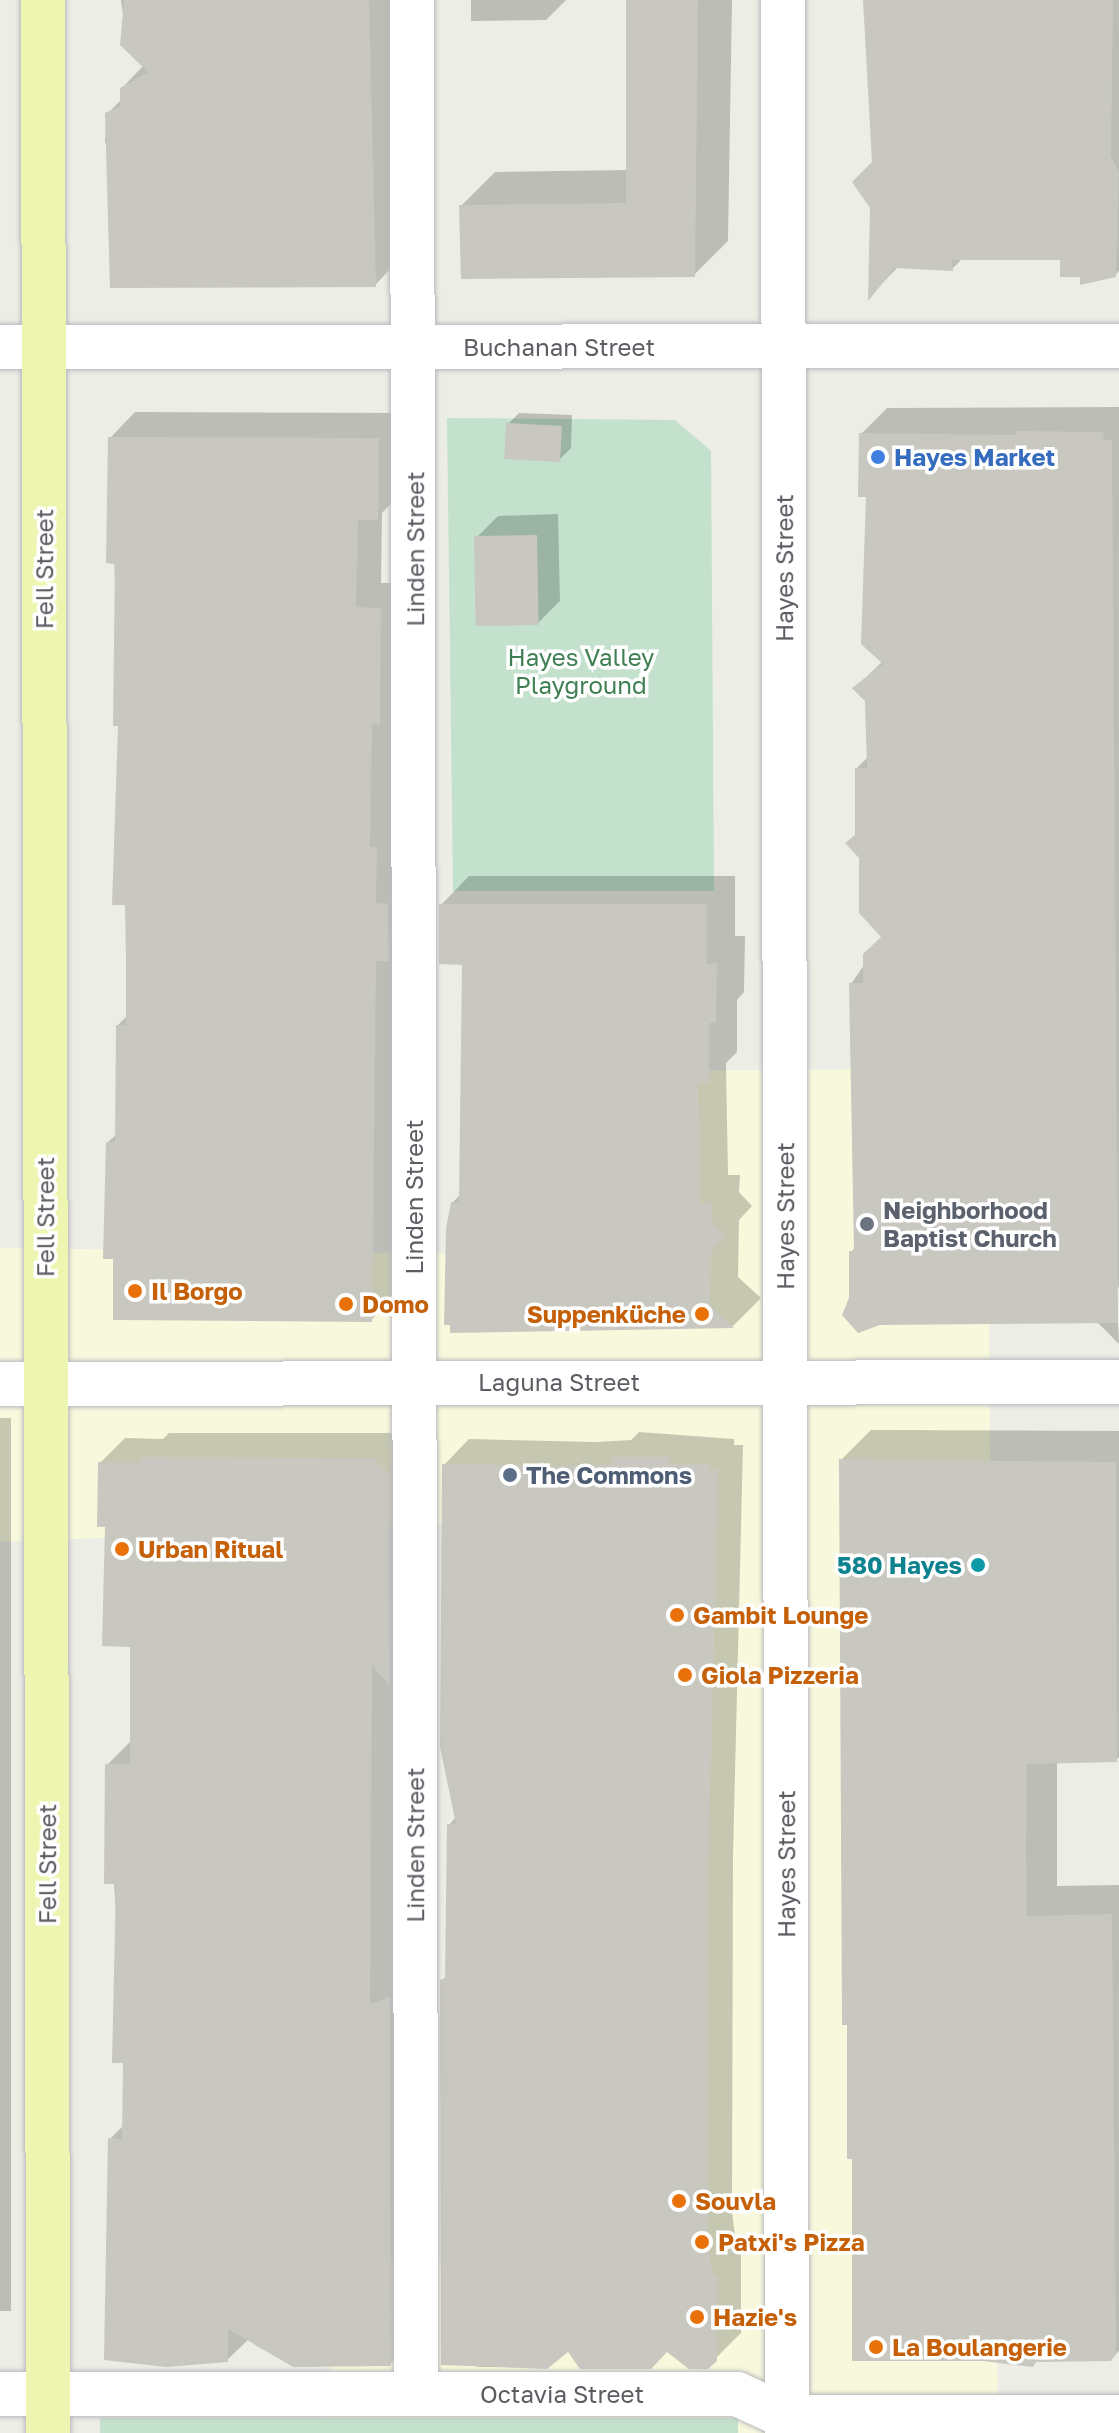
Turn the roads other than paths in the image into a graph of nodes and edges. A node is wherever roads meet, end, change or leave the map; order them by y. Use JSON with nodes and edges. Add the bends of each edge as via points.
{"nodes":[{"id":1,"x":43,"y":0,"type":"edge"},
{"id":2,"x":412,"y":0,"type":"edge"},
{"id":3,"x":783,"y":0,"type":"edge"},
{"id":4,"x":1119,"y":346,"type":"edge"},
{"id":5,"x":0,"y":347,"type":"edge"},
{"id":6,"x":414,"y":347,"type":"junction"},
{"id":7,"x":784,"y":347,"type":"junction"},
{"id":8,"x":43,"y":348,"type":"junction"},
{"id":9,"x":786,"y":1382,"type":"junction"},
{"id":10,"x":1119,"y":1382,"type":"edge"},
{"id":11,"x":415,"y":1383,"type":"junction"},
{"id":12,"x":0,"y":1384,"type":"edge"},
{"id":13,"x":46,"y":1384,"type":"junction"},
{"id":14,"x":0,"y":2394,"type":"edge"},
{"id":15,"x":416,"y":2394,"type":"junction"},
{"id":16,"x":48,"y":2414,"type":"edge"},
{"id":17,"x":1119,"y":2417,"type":"edge"},
{"id":18,"x":787,"y":2425,"type":"edge"}],
"edges":[{"from":1,"to":8,"type":"main road","name":"Fell Street"},
{"from":2,"to":6,"type":"street","name":"Linden Street"},
{"from":3,"to":7,"type":"street","name":"Hayes Street"},
{"from":4,"to":7,"type":"street","name":"Buchanan Street"},
{"from":5,"to":8,"type":"street","name":"Buchanan Street"},
{"from":6,"to":7,"type":"street","name":"Buchanan Street"},
{"from":6,"to":8,"type":"street","name":"Buchanan Street"},
{"from":6,"to":11,"type":"street","name":"Linden Street"},
{"from":7,"to":9,"type":"street","name":"Hayes Street"},
{"from":8,"to":13,"type":"main road","name":"Fell Street"},
{"from":9,"to":10,"type":"street","name":"Laguna Street"},
{"from":9,"to":11,"type":"street","name":"Laguna Street"},
{"from":9,"to":18,"type":"street","name":"Hayes Street"},
{"from":11,"to":13,"type":"street","name":"Laguna Street"},
{"from":11,"to":15,"type":"street","name":"Linden Street"},
{"from":12,"to":13,"type":"street","name":"Laguna Street"},
{"from":13,"to":16,"type":"main road","name":"Fell Street"},
{"from":14,"to":16,"type":"street","name":"Octavia Street"},
{"from":15,"to":16,"type":"street","name":"Octavia Street"},
{"from":15,"to":18,"type":"street","name":"Octavia Street","via":[[737,2394]]},
{"from":17,"to":18,"type":"street","name":"Octavia Street"}]}
